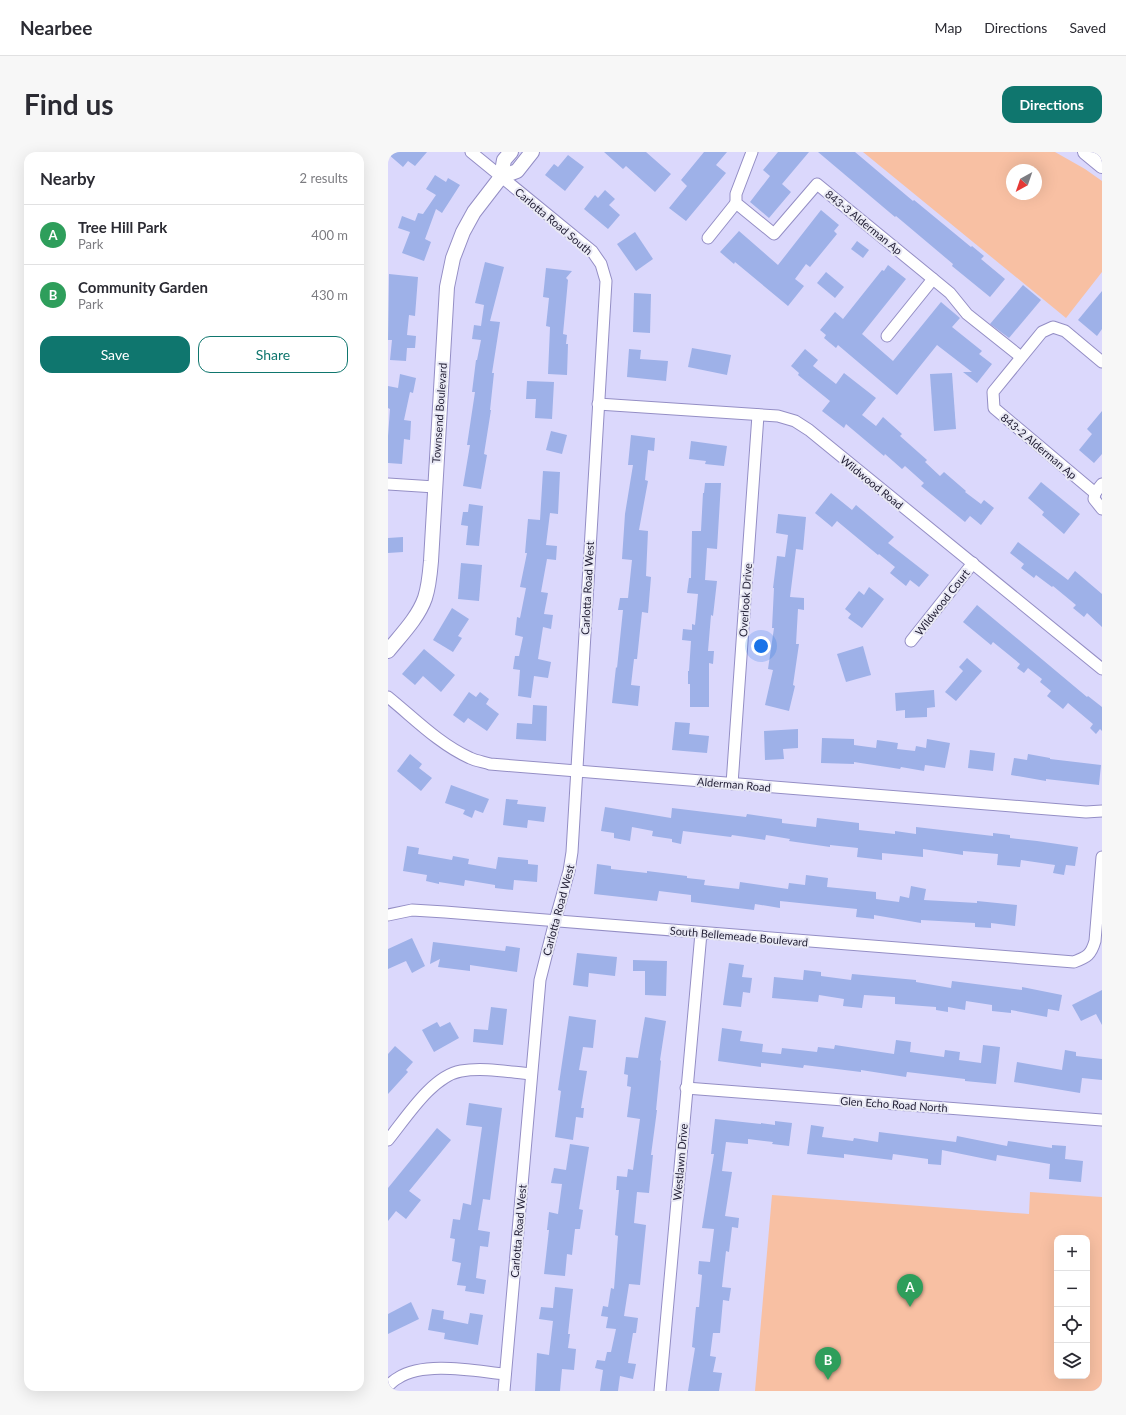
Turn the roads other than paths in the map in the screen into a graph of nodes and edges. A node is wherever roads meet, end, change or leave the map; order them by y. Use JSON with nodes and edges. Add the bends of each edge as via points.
{"nodes":[{"id":1,"x":470,"y":152,"type":"edge"},
{"id":2,"x":511,"y":152,"type":"edge"},
{"id":3,"x":532,"y":152,"type":"edge"},
{"id":4,"x":752,"y":152,"type":"edge"},
{"id":5,"x":1086,"y":152,"type":"edge"},
{"id":6,"x":1102,"y":166,"type":"edge"},
{"id":7,"x":501,"y":177,"type":"junction"},
{"id":8,"x":736,"y":203,"type":"junction"},
{"id":9,"x":708,"y":238,"type":"dead end"},
{"id":10,"x":933,"y":279,"type":"junction"},
{"id":11,"x":887,"y":336,"type":"dead end"},
{"id":12,"x":1021,"y":357,"type":"junction"},
{"id":13,"x":1102,"y":362,"type":"edge"},
{"id":14,"x":598,"y":404,"type":"junction"},
{"id":15,"x":758,"y":415,"type":"junction"},
{"id":16,"x":388,"y":484,"type":"edge"},
{"id":17,"x":435,"y":487,"type":"junction"},
{"id":18,"x":1099,"y":488,"type":"edge"},
{"id":19,"x":1102,"y":509,"type":"edge"},
{"id":20,"x":973,"y":563,"type":"junction"},
{"id":21,"x":910,"y":641,"type":"dead end"},
{"id":22,"x":388,"y":651,"type":"edge"},
{"id":23,"x":1102,"y":669,"type":"edge"},
{"id":24,"x":388,"y":697,"type":"edge"},
{"id":25,"x":576,"y":771,"type":"junction"},
{"id":26,"x":732,"y":784,"type":"junction"},
{"id":27,"x":1102,"y":811,"type":"edge"},
{"id":28,"x":1102,"y":857,"type":"edge"},
{"id":29,"x":391,"y":914,"type":"edge"},
{"id":30,"x":555,"y":921,"type":"junction"},
{"id":31,"x":701,"y":933,"type":"junction"},
{"id":32,"x":531,"y":1074,"type":"junction"},
{"id":33,"x":686,"y":1088,"type":"junction"},
{"id":34,"x":1102,"y":1120,"type":"edge"},
{"id":35,"x":388,"y":1140,"type":"edge"},
{"id":36,"x":505,"y":1374,"type":"junction"},
{"id":37,"x":388,"y":1386,"type":"edge"},
{"id":38,"x":504,"y":1391,"type":"edge"},
{"id":39,"x":660,"y":1391,"type":"edge"}],
"edges":[{"from":1,"to":7,"type":"street","name":"Carlotta Road South"},
{"from":2,"to":7,"type":"street","name":"Townsend Boulevard","via":[[504,160]]},
{"from":3,"to":7,"type":"street","name":"Townsend Boulevard","via":[[517,171]]},
{"from":4,"to":8,"type":"street","via":[[736,194]]},
{"from":5,"to":6,"type":"street"},
{"from":7,"to":14,"type":"street","name":"Carlotta Road South","via":[[592,251],[601,264],[606,281]]},
{"from":7,"to":17,"type":"street","name":"Townsend Boulevard","via":[[474,212],[453,258],[447,287]]},
{"from":8,"to":9,"type":"street"},
{"from":8,"to":10,"type":"street","name":"843-3 Alderman Ap","via":[[774,234],[817,184]]},
{"from":10,"to":11,"type":"street"},
{"from":10,"to":12,"type":"street","name":"843-3 Alderman Ap","via":[[950,293],[968,314]]},
{"from":12,"to":13,"type":"street","name":"843-2 Alderman Ap","via":[[1042,332],[1053,326],[1065,332]]},
{"from":12,"to":18,"type":"street","name":"843-2 Alderman Ap","via":[[993,392],[994,408]]},
{"from":14,"to":15,"type":"street","name":"Wildwood Road"},
{"from":14,"to":25,"type":"street","name":"Carlotta Road West"},
{"from":15,"to":20,"type":"street","name":"Wildwood Road","via":[[778,416],[795,421],[809,430]]},
{"from":15,"to":26,"type":"street","name":"Overlook Drive"},
{"from":16,"to":17,"type":"street"},
{"from":17,"to":22,"type":"street","name":"Townsend Boulevard","via":[[429,581],[416,615]]},
{"from":18,"to":19,"type":"street","via":[[1094,499]]},
{"from":20,"to":21,"type":"street","name":"Wildwood Court"},
{"from":20,"to":23,"type":"street","name":"Wildwood Road"},
{"from":24,"to":25,"type":"street","name":"Alderman Road","via":[[444,743],[471,759],[502,766]]},
{"from":25,"to":26,"type":"street","name":"Alderman Road"},
{"from":25,"to":30,"type":"street","name":"Carlotta Road West","via":[[570,865]]},
{"from":26,"to":27,"type":"street","name":"Alderman Road","via":[[1086,812]]},
{"from":28,"to":31,"type":"street","name":"South Bellemeade Boulevard","via":[[1095,941],[1092,951],[1083,959],[1074,962]]},
{"from":29,"to":30,"type":"street","name":"South Bellemeade Boulevard","via":[[412,910]]},
{"from":30,"to":31,"type":"street","name":"South Bellemeade Boulevard"},
{"from":30,"to":32,"type":"street","name":"Carlotta Road West","via":[[540,980]]},
{"from":31,"to":33,"type":"street","name":"Westlawn Drive"},
{"from":32,"to":35,"type":"street","via":[[484,1070],[460,1071],[443,1078],[430,1089]]},
{"from":32,"to":36,"type":"street","name":"Carlotta Road West"},
{"from":33,"to":34,"type":"street","name":"Glen Echo Road North"},
{"from":33,"to":39,"type":"street","name":"Westlawn Drive"},
{"from":36,"to":37,"type":"street","via":[[436,1368],[399,1377]]},
{"from":36,"to":38,"type":"street","name":"Carlotta Road West"}]}
